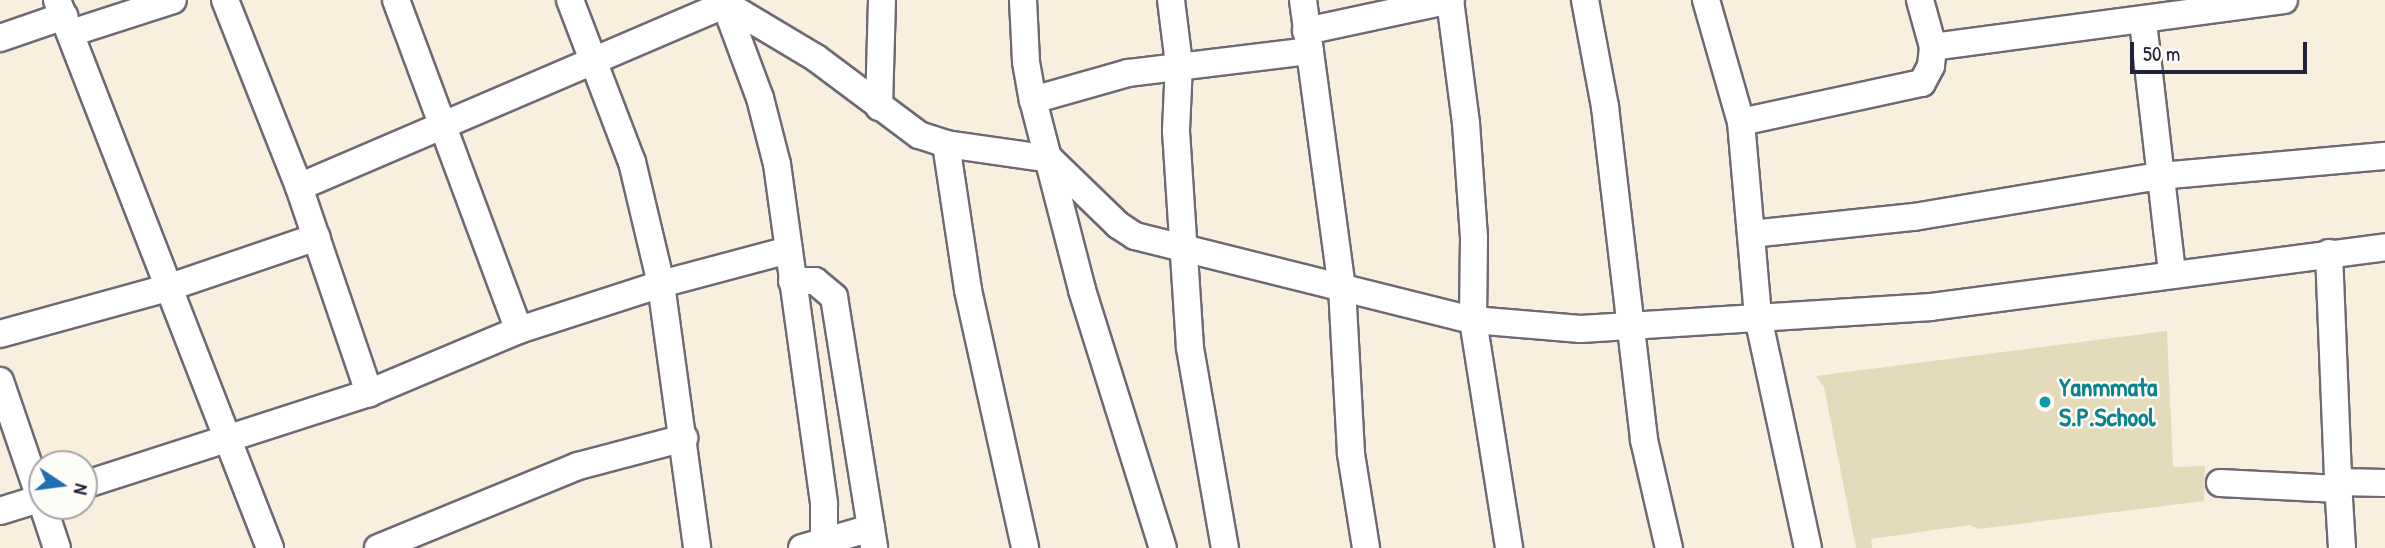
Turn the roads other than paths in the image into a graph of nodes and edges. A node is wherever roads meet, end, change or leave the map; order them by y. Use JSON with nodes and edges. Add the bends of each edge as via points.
{"nodes":[{"id":1,"x":173,"y":0,"type":"edge"},
{"id":2,"x":225,"y":0,"type":"edge"},
{"id":3,"x":396,"y":0,"type":"edge"},
{"id":4,"x":570,"y":0,"type":"edge"},
{"id":5,"x":882,"y":0,"type":"edge"},
{"id":6,"x":1023,"y":0,"type":"edge"},
{"id":7,"x":1171,"y":0,"type":"edge"},
{"id":8,"x":1303,"y":0,"type":"edge"},
{"id":9,"x":1451,"y":0,"type":"edge"},
{"id":10,"x":1585,"y":0,"type":"edge"},
{"id":11,"x":1706,"y":0,"type":"edge"},
{"id":12,"x":1920,"y":0,"type":"edge"},
{"id":13,"x":2284,"y":0,"type":"edge"},
{"id":14,"x":722,"y":2,"type":"edge"},
{"id":15,"x":64,"y":16,"type":"edge"},
{"id":16,"x":2143,"y":22,"type":"junction"},
{"id":17,"x":0,"y":38,"type":"edge"},
{"id":18,"x":1308,"y":41,"type":"junction"},
{"id":19,"x":1933,"y":47,"type":"junction"},
{"id":20,"x":593,"y":61,"type":"junction"},
{"id":21,"x":1180,"y":64,"type":"junction"},
{"id":22,"x":1033,"y":100,"type":"junction"},
{"id":23,"x":879,"y":107,"type":"junction"},
{"id":24,"x":1741,"y":122,"type":"junction"},
{"id":25,"x":444,"y":123,"type":"junction"},
{"id":26,"x":946,"y":144,"type":"junction"},
{"id":27,"x":2385,"y":156,"type":"edge"},
{"id":28,"x":1050,"y":159,"type":"junction"},
{"id":29,"x":2160,"y":176,"type":"junction"},
{"id":30,"x":299,"y":187,"type":"junction"},
{"id":31,"x":1751,"y":234,"type":"junction"},
{"id":32,"x":317,"y":237,"type":"junction"},
{"id":33,"x":1182,"y":244,"type":"junction"},
{"id":34,"x":2385,"y":247,"type":"edge"},
{"id":35,"x":789,"y":250,"type":"junction"},
{"id":36,"x":2329,"y":253,"type":"junction"},
{"id":37,"x":2172,"y":272,"type":"junction"},
{"id":38,"x":792,"y":281,"type":"junction"},
{"id":39,"x":661,"y":284,"type":"junction"},
{"id":40,"x":1342,"y":287,"type":"junction"},
{"id":41,"x":167,"y":288,"type":"junction"},
{"id":42,"x":1758,"y":317,"type":"junction"},
{"id":43,"x":1473,"y":320,"type":"junction"},
{"id":44,"x":1628,"y":324,"type":"junction"},
{"id":45,"x":519,"y":330,"type":"junction"},
{"id":46,"x":0,"y":334,"type":"edge"},
{"id":47,"x":0,"y":381,"type":"edge"},
{"id":48,"x":369,"y":393,"type":"junction"},
{"id":49,"x":684,"y":438,"type":"junction"},
{"id":50,"x":224,"y":440,"type":"junction"},
{"id":51,"x":28,"y":462,"type":"edge"},
{"id":52,"x":98,"y":480,"type":"edge"},
{"id":53,"x":2385,"y":482,"type":"edge"},
{"id":54,"x":2220,"y":483,"type":"dead end"},
{"id":55,"x":2338,"y":486,"type":"junction"},
{"id":56,"x":28,"y":505,"type":"edge"},
{"id":57,"x":0,"y":511,"type":"edge"},
{"id":58,"x":48,"y":520,"type":"edge"},
{"id":59,"x":873,"y":538,"type":"edge"},
{"id":60,"x":813,"y":544,"type":"edge"},
{"id":61,"x":57,"y":548,"type":"edge"},
{"id":62,"x":270,"y":548,"type":"edge"},
{"id":63,"x":378,"y":548,"type":"edge"},
{"id":64,"x":697,"y":548,"type":"edge"},
{"id":65,"x":1025,"y":548,"type":"edge"},
{"id":66,"x":1163,"y":548,"type":"edge"},
{"id":67,"x":1225,"y":548,"type":"edge"},
{"id":68,"x":1366,"y":548,"type":"edge"},
{"id":69,"x":1509,"y":548,"type":"edge"},
{"id":70,"x":1669,"y":548,"type":"edge"},
{"id":71,"x":1808,"y":548,"type":"edge"},
{"id":72,"x":2342,"y":548,"type":"edge"}],
"edges":[{"from":1,"to":15,"type":"street"},
{"from":2,"to":30,"type":"street"},
{"from":3,"to":25,"type":"street"},
{"from":4,"to":20,"type":"street"},
{"from":5,"to":23,"type":"street"},
{"from":6,"to":22,"type":"street"},
{"from":7,"to":21,"type":"street"},
{"from":8,"to":18,"type":"street"},
{"from":9,"to":18,"type":"street"},
{"from":9,"to":43,"type":"street","via":[[1474,238]]},
{"from":10,"to":44,"type":"street","via":[[1605,107]]},
{"from":11,"to":24,"type":"street"},
{"from":12,"to":19,"type":"street"},
{"from":13,"to":16,"type":"street"},
{"from":14,"to":20,"type":"street"},
{"from":14,"to":23,"type":"street","via":[[816,58]]},
{"from":14,"to":35,"type":"street","via":[[760,98],[774,150]]},
{"from":15,"to":17,"type":"street"},
{"from":15,"to":41,"type":"street"},
{"from":16,"to":19,"type":"street"},
{"from":16,"to":29,"type":"street"},
{"from":18,"to":21,"type":"street"},
{"from":18,"to":40,"type":"street"},
{"from":19,"to":24,"type":"street","via":[[1922,83]]},
{"from":20,"to":25,"type":"street"},
{"from":20,"to":39,"type":"street","via":[[632,162]]},
{"from":21,"to":22,"type":"street","via":[[1128,73]]},
{"from":21,"to":33,"type":"street","via":[[1176,131]]},
{"from":22,"to":28,"type":"street"},
{"from":23,"to":26,"type":"street","via":[[904,128]]},
{"from":24,"to":31,"type":"street"},
{"from":25,"to":30,"type":"street"},
{"from":25,"to":45,"type":"street"},
{"from":26,"to":28,"type":"street"},
{"from":26,"to":65,"type":"street","via":[[968,290]]},
{"from":27,"to":29,"type":"street"},
{"from":28,"to":33,"type":"street","via":[[1135,236]]},
{"from":28,"to":66,"type":"street","via":[[1082,290]]},
{"from":29,"to":31,"type":"street","via":[[1914,217]]},
{"from":29,"to":37,"type":"street"},
{"from":30,"to":32,"type":"street"},
{"from":31,"to":42,"type":"street"},
{"from":32,"to":41,"type":"street"},
{"from":32,"to":48,"type":"street"},
{"from":33,"to":40,"type":"street"},
{"from":33,"to":67,"type":"street","via":[[1190,348]]},
{"from":34,"to":36,"type":"street"},
{"from":35,"to":38,"type":"street"},
{"from":35,"to":39,"type":"street"},
{"from":36,"to":37,"type":"street"},
{"from":36,"to":55,"type":"street"},
{"from":37,"to":42,"type":"street","via":[[1931,307]]},
{"from":38,"to":59,"type":"street","via":[[815,281],[834,297]]},
{"from":38,"to":60,"type":"street","via":[[824,504]]},
{"from":39,"to":45,"type":"street"},
{"from":39,"to":49,"type":"street"},
{"from":40,"to":43,"type":"street"},
{"from":40,"to":68,"type":"street","via":[[1351,454]]},
{"from":41,"to":46,"type":"street"},
{"from":41,"to":50,"type":"street"},
{"from":42,"to":44,"type":"street"},
{"from":42,"to":71,"type":"street"},
{"from":43,"to":44,"type":"street","via":[[1546,330]]},
{"from":43,"to":69,"type":"street"},
{"from":44,"to":70,"type":"street","via":[[1644,440]]},
{"from":45,"to":48,"type":"street"},
{"from":47,"to":51,"type":"street"},
{"from":48,"to":50,"type":"street"},
{"from":49,"to":63,"type":"street","via":[[578,466]]},
{"from":49,"to":64,"type":"street"},
{"from":50,"to":52,"type":"street"},
{"from":50,"to":62,"type":"street"},
{"from":53,"to":55,"type":"street"},
{"from":54,"to":55,"type":"street"},
{"from":55,"to":72,"type":"street"},
{"from":56,"to":57,"type":"street"},
{"from":58,"to":61,"type":"street"},
{"from":59,"to":60,"type":"street"}]}
